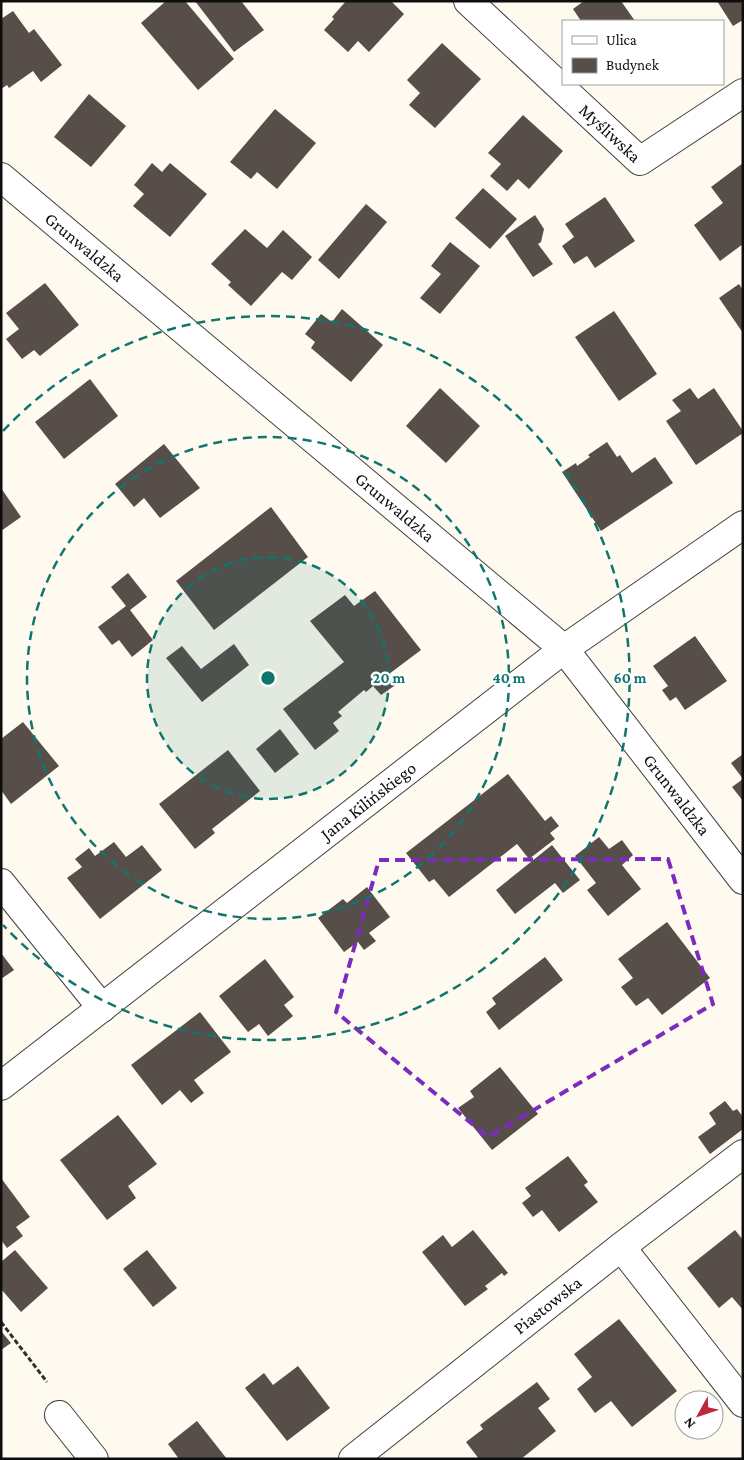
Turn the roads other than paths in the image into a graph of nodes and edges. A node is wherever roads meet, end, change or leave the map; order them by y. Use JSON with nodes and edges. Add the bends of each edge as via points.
{"nodes":[{"id":1,"x":468,"y":1,"type":"edge"},
{"id":2,"x":743,"y":93,"type":"edge"},
{"id":3,"x":1,"y":177,"type":"edge"},
{"id":4,"x":743,"y":525,"type":"edge"},
{"id":5,"x":564,"y":649,"type":"junction"},
{"id":6,"x":743,"y":880,"type":"edge"},
{"id":7,"x":1,"y":883,"type":"edge"},
{"id":8,"x":102,"y":1008,"type":"junction"},
{"id":9,"x":1,"y":1086,"type":"edge"},
{"id":10,"x":743,"y":1154,"type":"edge"},
{"id":11,"x":621,"y":1247,"type":"junction"},
{"id":12,"x":743,"y":1403,"type":"edge"},
{"id":13,"x":59,"y":1415,"type":"road end"},
{"id":14,"x":94,"y":1459,"type":"edge"},
{"id":15,"x":353,"y":1459,"type":"edge"}],
"edges":[{"from":1,"to":2,"type":"street","name":"Myśliwska","via":[[640,161]]},
{"from":3,"to":5,"type":"street","name":"Grunwaldzka"},
{"from":4,"to":5,"type":"street","name":"Jana Kilińskiego"},
{"from":5,"to":6,"type":"street","name":"Grunwaldzka"},
{"from":5,"to":8,"type":"street","name":"Jana Kilińskiego"},
{"from":7,"to":8,"type":"street"},
{"from":8,"to":9,"type":"street","name":"Jana Kilińskiego"},
{"from":10,"to":11,"type":"street","name":"Piastowska"},
{"from":11,"to":12,"type":"street"},
{"from":11,"to":15,"type":"street","name":"Piastowska"},
{"from":13,"to":14,"type":"street"}]}
